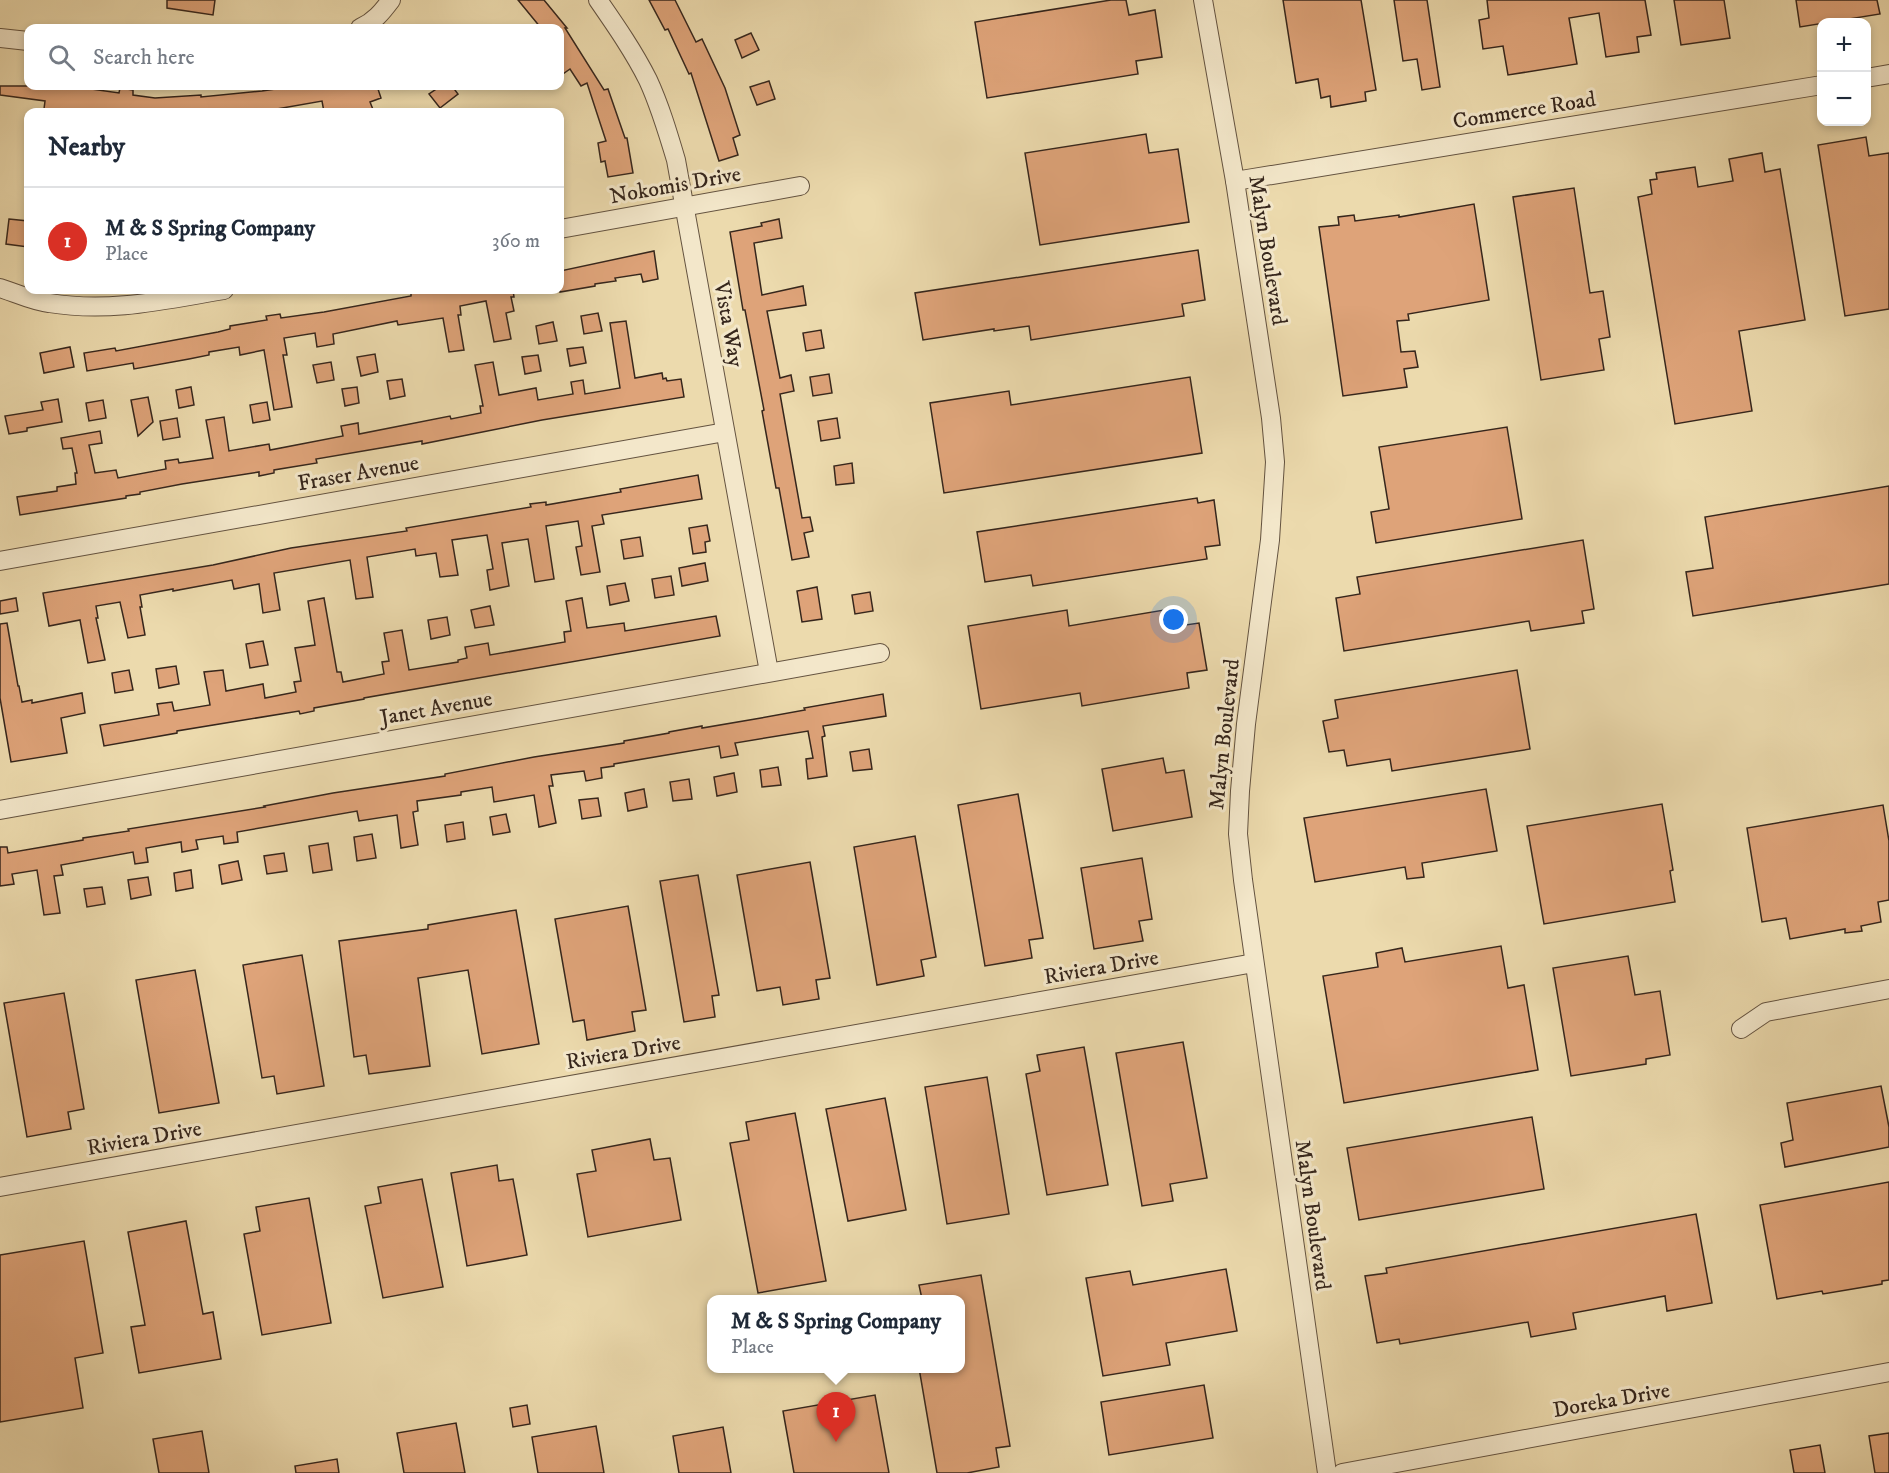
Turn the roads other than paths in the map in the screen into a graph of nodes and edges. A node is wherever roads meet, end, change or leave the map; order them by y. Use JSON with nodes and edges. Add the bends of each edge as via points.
{"nodes":[{"id":1,"x":391,"y":0,"type":"edge"},
{"id":2,"x":598,"y":0,"type":"edge"},
{"id":3,"x":1203,"y":0,"type":"edge"},
{"id":4,"x":369,"y":24,"type":"edge"},
{"id":5,"x":0,"y":38,"type":"edge"},
{"id":6,"x":24,"y":41,"type":"edge"},
{"id":7,"x":1889,"y":74,"type":"edge"},
{"id":8,"x":1871,"y":77,"type":"edge"},
{"id":9,"x":1817,"y":86,"type":"edge"},
{"id":10,"x":1234,"y":181,"type":"junction"},
{"id":11,"x":800,"y":186,"type":"dead end"},
{"id":12,"x":685,"y":207,"type":"junction"},
{"id":13,"x":564,"y":228,"type":"edge"},
{"id":14,"x":0,"y":288,"type":"edge"},
{"id":15,"x":200,"y":294,"type":"edge"},
{"id":16,"x":725,"y":432,"type":"junction"},
{"id":17,"x":0,"y":561,"type":"edge"},
{"id":18,"x":880,"y":652,"type":"dead end"},
{"id":19,"x":769,"y":672,"type":"junction"},
{"id":20,"x":0,"y":810,"type":"edge"},
{"id":21,"x":1254,"y":963,"type":"junction"},
{"id":22,"x":1889,"y":989,"type":"edge"},
{"id":23,"x":1741,"y":1029,"type":"dead end"},
{"id":24,"x":0,"y":1187,"type":"edge"},
{"id":25,"x":1889,"y":1372,"type":"edge"},
{"id":26,"x":1327,"y":1473,"type":"edge"},
{"id":27,"x":1342,"y":1473,"type":"edge"}],
"edges":[{"from":1,"to":4,"type":"street"},
{"from":2,"to":12,"type":"street","name":"Vista Way","via":[[629,45],[664,119]]},
{"from":3,"to":10,"type":"street","name":"Malyn Boulevard"},
{"from":5,"to":6,"type":"street"},
{"from":7,"to":8,"type":"street"},
{"from":9,"to":10,"type":"street","name":"Commerce Road"},
{"from":10,"to":21,"type":"street","name":"Malyn Boulevard","via":[[1275,462],[1238,834]]},
{"from":11,"to":12,"type":"street","name":"Nokomis Drive"},
{"from":12,"to":13,"type":"street","name":"Nokomis Drive"},
{"from":12,"to":16,"type":"street","name":"Vista Way"},
{"from":14,"to":15,"type":"street","via":[[46,303],[80,307],[114,308]]},
{"from":16,"to":17,"type":"street","name":"Fraser Avenue"},
{"from":16,"to":19,"type":"street","name":"Vista Way"},
{"from":18,"to":19,"type":"street","name":"Janet Avenue"},
{"from":19,"to":20,"type":"street","name":"Janet Avenue"},
{"from":21,"to":24,"type":"street","name":"Riviera Drive"},
{"from":21,"to":26,"type":"street","name":"Malyn Boulevard"},
{"from":22,"to":23,"type":"street","via":[[1766,1011]]},
{"from":25,"to":27,"type":"street","name":"Doreka Drive"}]}
